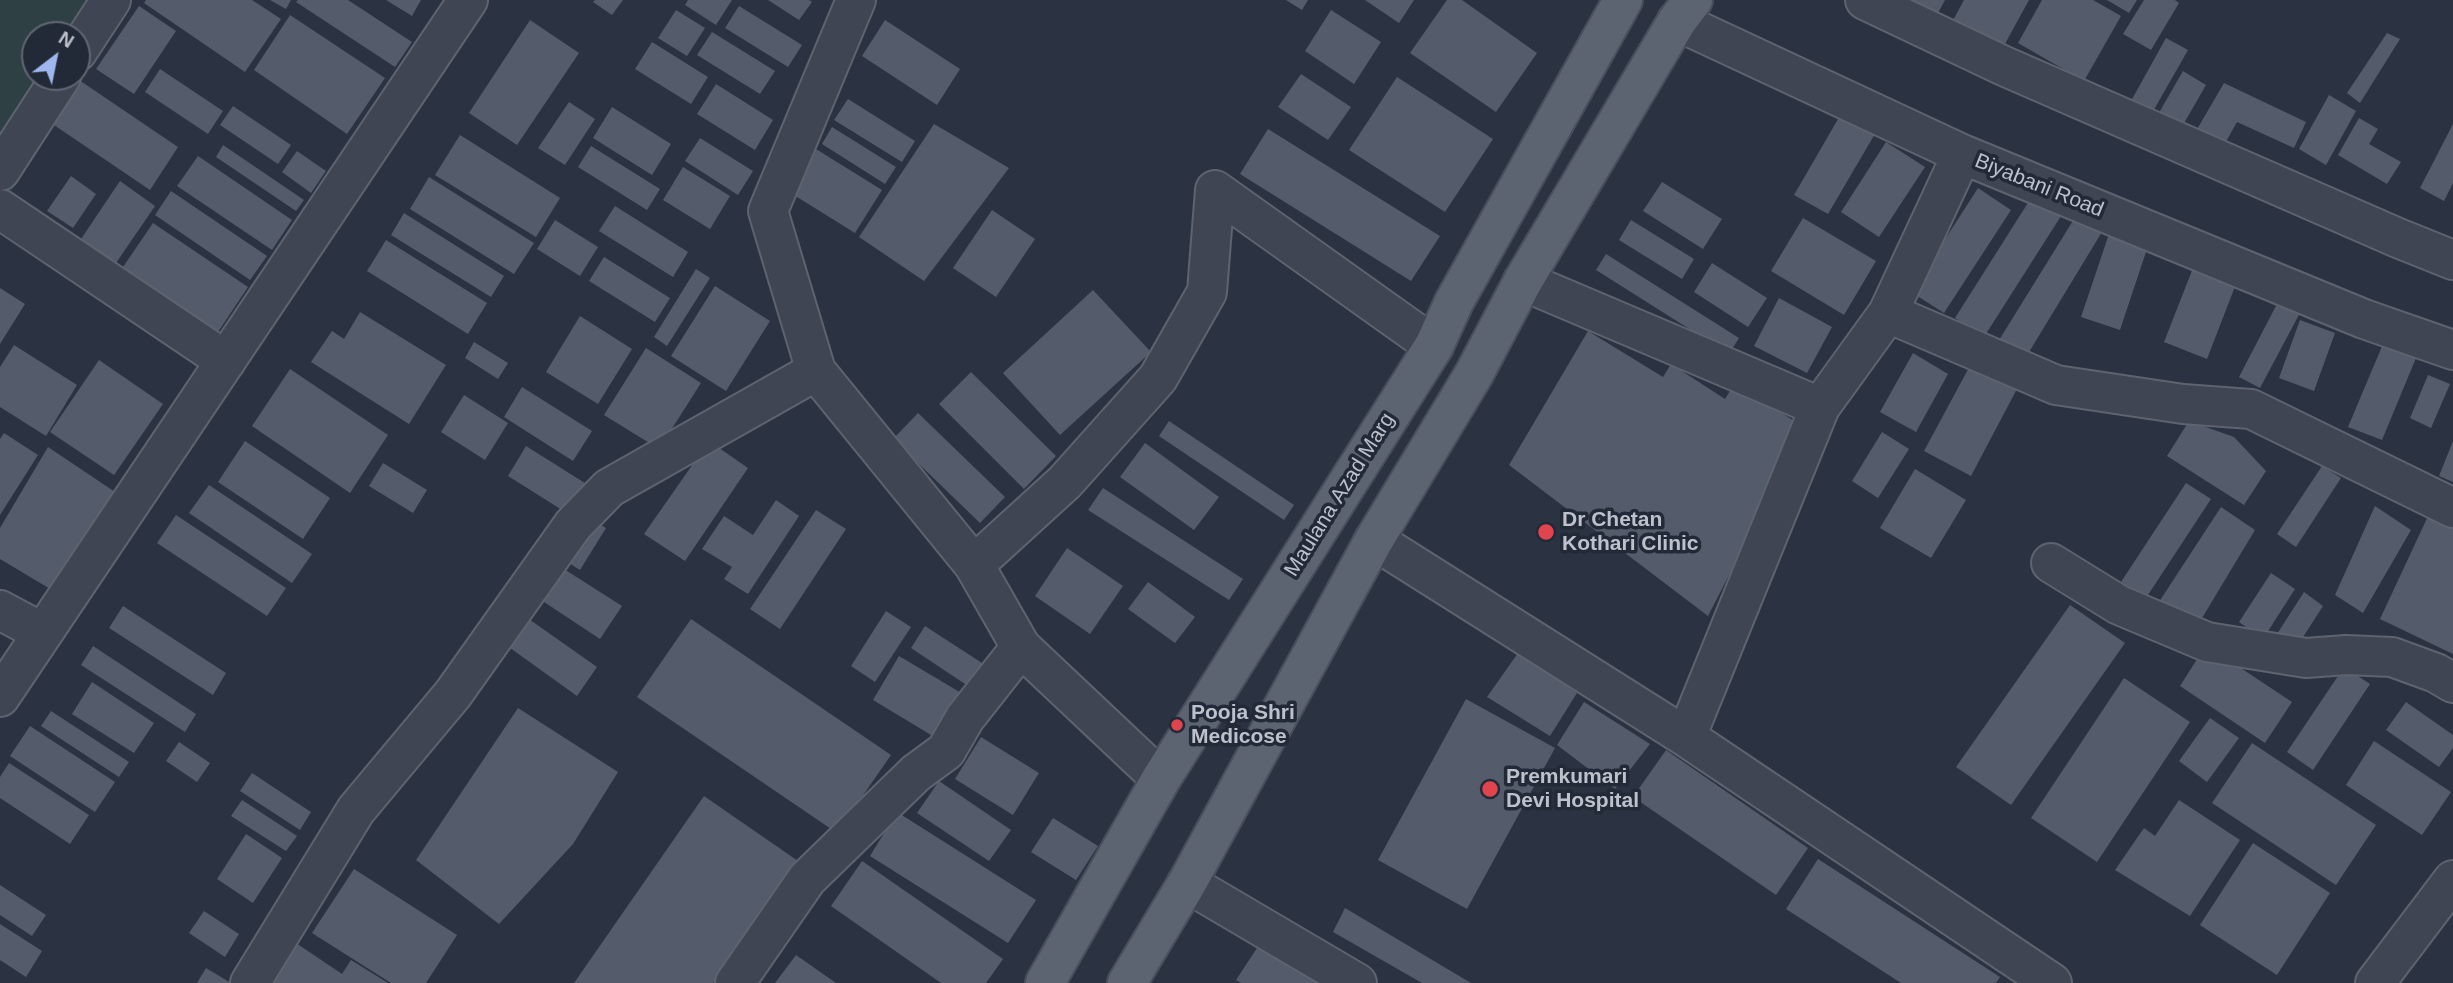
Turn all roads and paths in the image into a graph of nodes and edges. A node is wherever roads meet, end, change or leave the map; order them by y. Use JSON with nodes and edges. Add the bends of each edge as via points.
{"nodes":[{"id":1,"x":111,"y":0,"type":"edge"},
{"id":2,"x":468,"y":0,"type":"edge"},
{"id":3,"x":856,"y":0,"type":"edge"},
{"id":4,"x":1623,"y":0,"type":"edge"},
{"id":5,"x":1635,"y":0,"type":"edge"},
{"id":6,"x":1864,"y":0,"type":"edge"},
{"id":7,"x":1685,"y":10,"type":"edge"},
{"id":8,"x":91,"y":31,"type":"edge"},
{"id":9,"x":52,"y":91,"type":"edge"},
{"id":10,"x":1962,"y":154,"type":"junction"},
{"id":11,"x":0,"y":171,"type":"edge"},
{"id":12,"x":0,"y":209,"type":"edge"},
{"id":13,"x":2453,"y":260,"type":"edge"},
{"id":14,"x":1523,"y":281,"type":"junction"},
{"id":15,"x":1888,"y":313,"type":"junction"},
{"id":16,"x":1434,"y":346,"type":"junction"},
{"id":17,"x":2453,"y":350,"type":"edge"},
{"id":18,"x":226,"y":361,"type":"junction"},
{"id":19,"x":816,"y":371,"type":"junction"},
{"id":20,"x":1820,"y":407,"type":"junction"},
{"id":21,"x":2453,"y":508,"type":"edge"},
{"id":22,"x":1374,"y":540,"type":"junction"},
{"id":23,"x":2052,"y":563,"type":"dead end"},
{"id":24,"x":974,"y":565,"type":"junction"},
{"id":25,"x":0,"y":610,"type":"edge"},
{"id":26,"x":43,"y":633,"type":"junction"},
{"id":27,"x":1021,"y":647,"type":"junction"},
{"id":28,"x":2453,"y":682,"type":"edge"},
{"id":29,"x":0,"y":696,"type":"edge"},
{"id":30,"x":1686,"y":737,"type":"junction"},
{"id":31,"x":1161,"y":779,"type":"junction"},
{"id":32,"x":2453,"y":880,"type":"edge"},
{"id":33,"x":1187,"y":883,"type":"junction"},
{"id":34,"x":250,"y":983,"type":"edge"},
{"id":35,"x":735,"y":983,"type":"edge"},
{"id":36,"x":1045,"y":983,"type":"edge"},
{"id":37,"x":1127,"y":983,"type":"edge"},
{"id":38,"x":1357,"y":983,"type":"edge"},
{"id":39,"x":2052,"y":983,"type":"edge"},
{"id":40,"x":2375,"y":983,"type":"edge"}],
"edges":[{"from":1,"to":8,"type":"street"},
{"from":2,"to":18,"type":"street"},
{"from":3,"to":19,"type":"street","via":[[768,211]]},
{"from":4,"to":16,"type":"main road","name":"Maulana Azad Marg","via":[[1454,302]]},
{"from":5,"to":7,"type":"main road","name":"Biyabani Road"},
{"from":6,"to":13,"type":"street","via":[[2004,66]]},
{"from":7,"to":10,"type":"street","name":"Biyabani Road"},
{"from":7,"to":14,"type":"main road"},
{"from":9,"to":11,"type":"street"},
{"from":10,"to":15,"type":"street"},
{"from":10,"to":17,"type":"street","name":"Biyabani Road","via":[[2364,319]]},
{"from":12,"to":18,"type":"street"},
{"from":14,"to":20,"type":"street"},
{"from":14,"to":22,"type":"main road","via":[[1474,374]]},
{"from":15,"to":20,"type":"street"},
{"from":15,"to":21,"type":"street","via":[[2056,385],[2251,409]]},
{"from":16,"to":24,"type":"street","via":[[1215,190],[1208,292],[1158,378],[1065,482]]},
{"from":16,"to":31,"type":"main road","name":"Maulana Azad Marg"},
{"from":18,"to":26,"type":"street"},
{"from":19,"to":24,"type":"street"},
{"from":19,"to":34,"type":"street","via":[[609,488],[573,526],[453,694],[356,810]]},
{"from":20,"to":30,"type":"street"},
{"from":22,"to":30,"type":"street"},
{"from":22,"to":33,"type":"main road"},
{"from":23,"to":28,"type":"street","via":[[2119,605],[2207,642],[2306,658],[2392,657]]},
{"from":24,"to":27,"type":"street"},
{"from":25,"to":26,"type":"street"},
{"from":26,"to":29,"type":"street"},
{"from":27,"to":31,"type":"street"},
{"from":27,"to":35,"type":"street","via":[[965,718],[946,751],[916,773],[807,879]]},
{"from":30,"to":39,"type":"street"},
{"from":31,"to":36,"type":"main road","name":"Maulana Azad Marg"},
{"from":32,"to":40,"type":"street"},
{"from":33,"to":37,"type":"main road"},
{"from":33,"to":38,"type":"street"}]}
